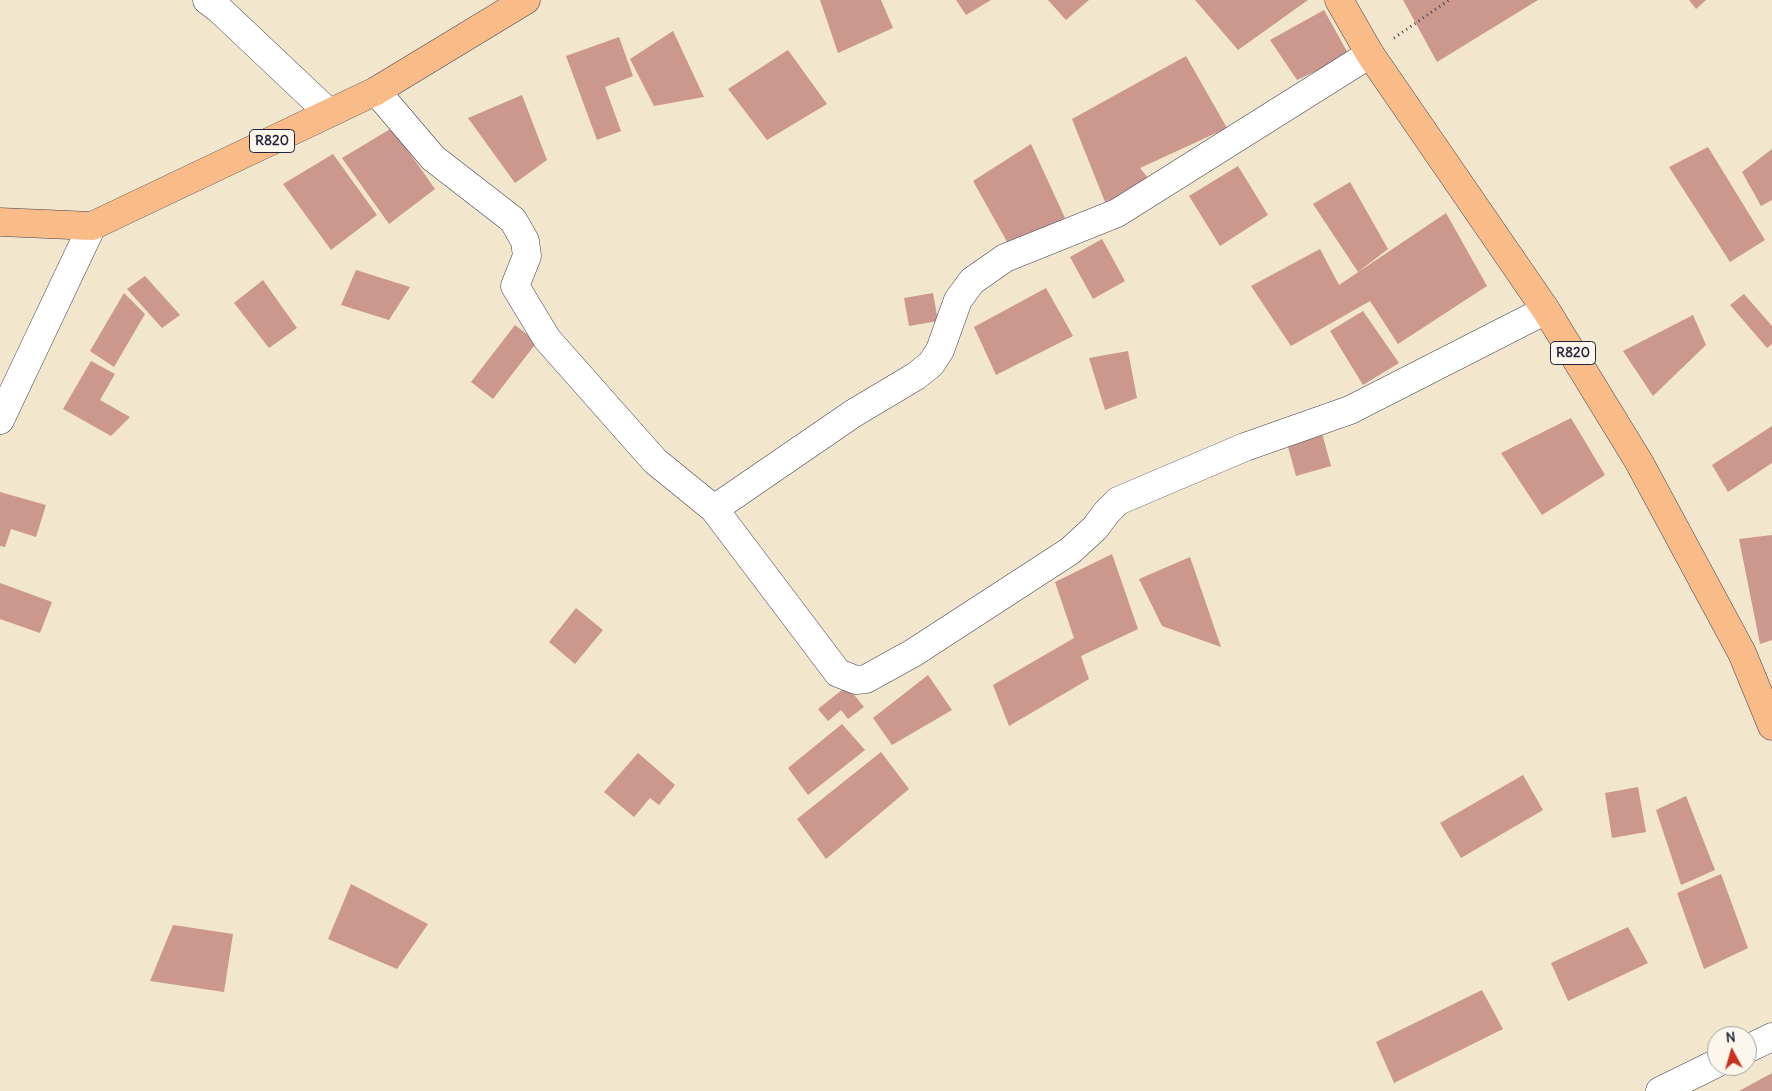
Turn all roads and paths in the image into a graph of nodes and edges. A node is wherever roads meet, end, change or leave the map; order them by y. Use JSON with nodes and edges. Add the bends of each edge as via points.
{"nodes":[{"id":1,"x":206,"y":0,"type":"edge"},
{"id":2,"x":526,"y":0,"type":"edge"},
{"id":3,"x":1339,"y":0,"type":"edge"},
{"id":4,"x":1450,"y":0,"type":"edge"},
{"id":5,"x":1370,"y":54,"type":"junction"},
{"id":6,"x":376,"y":92,"type":"junction"},
{"id":7,"x":329,"y":113,"type":"junction"},
{"id":8,"x":0,"y":222,"type":"edge"},
{"id":9,"x":92,"y":226,"type":"junction"},
{"id":10,"x":1546,"y":310,"type":"junction"},
{"id":11,"x":0,"y":420,"type":"edge"},
{"id":12,"x":714,"y":509,"type":"junction"},
{"id":13,"x":1772,"y":726,"type":"edge"},
{"id":14,"x":1772,"y":1037,"type":"edge"},
{"id":15,"x":1757,"y":1044,"type":"edge"},
{"id":16,"x":1707,"y":1069,"type":"edge"},
{"id":17,"x":1660,"y":1091,"type":"edge"}],
"edges":[{"from":1,"to":7,"type":"street"},
{"from":2,"to":6,"type":"main road","number":"R820"},
{"from":3,"to":5,"type":"main road","number":"R820"},
{"from":4,"to":5,"type":"path"},
{"from":5,"to":10,"type":"main road","number":"R820"},
{"from":5,"to":12,"type":"street","via":[[1117,213],[1005,258],[972,281],[958,300],[940,350],[931,364]]},
{"from":6,"to":7,"type":"main road","number":"R820"},
{"from":6,"to":12,"type":"street","via":[[433,158],[513,220],[525,241],[527,256],[515,286],[547,339],[655,461]]},
{"from":7,"to":9,"type":"main road","number":"R820"},
{"from":8,"to":9,"type":"main road","number":"R820"},
{"from":9,"to":11,"type":"street"},
{"from":10,"to":12,"type":"street","via":[[1350,410],[1245,446],[1118,500],[1095,528],[1070,550],[913,653],[866,679],[856,680],[838,673]]},
{"from":10,"to":13,"type":"main road","number":"R820","via":[[1644,471],[1742,653]]},
{"from":14,"to":15,"type":"street"},
{"from":16,"to":17,"type":"street"}]}
